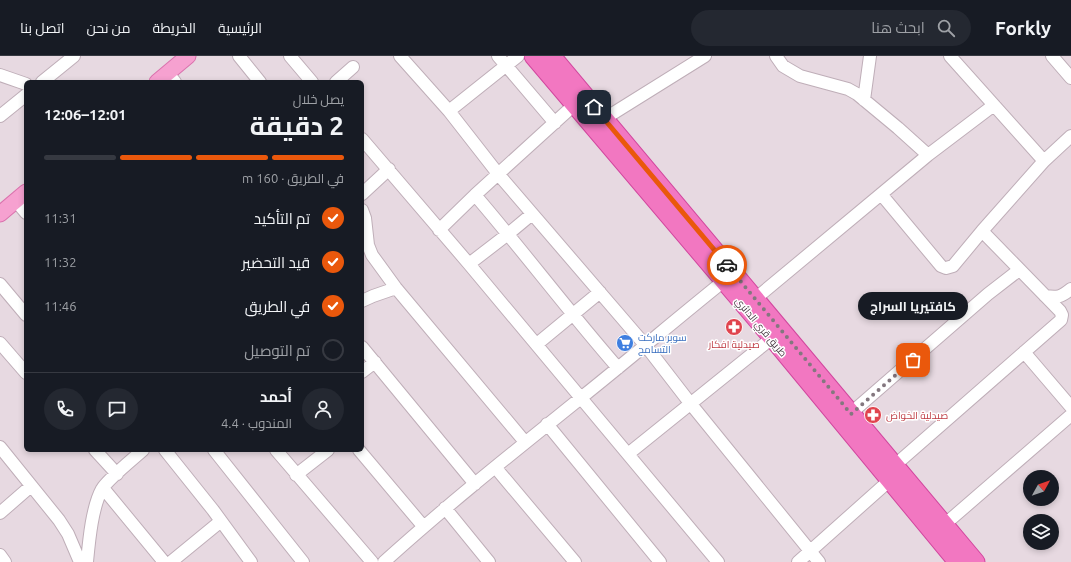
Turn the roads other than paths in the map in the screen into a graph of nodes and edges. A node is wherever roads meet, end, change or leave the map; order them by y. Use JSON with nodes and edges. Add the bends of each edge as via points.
{"nodes":[{"id":1,"x":74,"y":56,"type":"edge"},
{"id":2,"x":188,"y":56,"type":"edge"},
{"id":3,"x":238,"y":56,"type":"edge"},
{"id":4,"x":290,"y":56,"type":"edge"},
{"id":5,"x":400,"y":56,"type":"edge"},
{"id":6,"x":498,"y":56,"type":"edge"},
{"id":7,"x":518,"y":56,"type":"edge"},
{"id":8,"x":533,"y":56,"type":"edge"},
{"id":9,"x":705,"y":56,"type":"edge"},
{"id":10,"x":776,"y":56,"type":"edge"},
{"id":11,"x":870,"y":56,"type":"edge"},
{"id":12,"x":950,"y":56,"type":"edge"},
{"id":13,"x":1052,"y":56,"type":"edge"},
{"id":14,"x":555,"y":57,"type":"edge"},
{"id":15,"x":506,"y":66,"type":"junction"},
{"id":16,"x":353,"y":67,"type":"dead end"},
{"id":17,"x":0,"y":75,"type":"edge"},
{"id":18,"x":1071,"y":78,"type":"edge"},
{"id":19,"x":167,"y":79,"type":"edge"},
{"id":20,"x":44,"y":80,"type":"edge"},
{"id":21,"x":258,"y":80,"type":"edge"},
{"id":22,"x":310,"y":80,"type":"edge"},
{"id":23,"x":338,"y":80,"type":"edge"},
{"id":24,"x":24,"y":83,"type":"edge"},
{"id":25,"x":24,"y":97,"type":"edge"},
{"id":26,"x":864,"y":100,"type":"junction"},
{"id":27,"x":574,"y":105,"type":"junction"},
{"id":28,"x":994,"y":105,"type":"junction"},
{"id":29,"x":449,"y":112,"type":"junction"},
{"id":30,"x":0,"y":116,"type":"edge"},
{"id":31,"x":604,"y":119,"type":"junction"},
{"id":32,"x":555,"y":123,"type":"junction"},
{"id":33,"x":1071,"y":137,"type":"edge"},
{"id":34,"x":364,"y":141,"type":"edge"},
{"id":35,"x":928,"y":155,"type":"junction"},
{"id":36,"x":1044,"y":161,"type":"junction"},
{"id":37,"x":389,"y":169,"type":"junction"},
{"id":38,"x":499,"y":174,"type":"junction"},
{"id":39,"x":364,"y":192,"type":"edge"},
{"id":40,"x":881,"y":194,"type":"junction"},
{"id":41,"x":475,"y":195,"type":"junction"},
{"id":42,"x":21,"y":196,"type":"edge"},
{"id":43,"x":24,"y":206,"type":"edge"},
{"id":44,"x":0,"y":214,"type":"edge"},
{"id":45,"x":532,"y":214,"type":"junction"},
{"id":46,"x":364,"y":215,"type":"edge"},
{"id":47,"x":439,"y":230,"type":"junction"},
{"id":48,"x":982,"y":231,"type":"junction"},
{"id":49,"x":508,"y":234,"type":"junction"},
{"id":50,"x":469,"y":264,"type":"junction"},
{"id":51,"x":1019,"y":270,"type":"junction"},
{"id":52,"x":728,"y":277,"type":"junction"},
{"id":53,"x":0,"y":284,"type":"edge"},
{"id":54,"x":396,"y":288,"type":"junction"},
{"id":55,"x":1071,"y":289,"type":"edge"},
{"id":56,"x":600,"y":292,"type":"junction"},
{"id":57,"x":1045,"y":296,"type":"junction"},
{"id":58,"x":755,"y":299,"type":"junction"},
{"id":59,"x":364,"y":300,"type":"edge"},
{"id":60,"x":24,"y":312,"type":"edge"},
{"id":61,"x":574,"y":314,"type":"junction"},
{"id":62,"x":772,"y":338,"type":"junction"},
{"id":63,"x":0,"y":343,"type":"edge"},
{"id":64,"x":537,"y":344,"type":"junction"},
{"id":65,"x":646,"y":346,"type":"junction"},
{"id":66,"x":364,"y":349,"type":"edge"},
{"id":67,"x":1024,"y":352,"type":"junction"},
{"id":68,"x":375,"y":362,"type":"junction"},
{"id":69,"x":618,"y":368,"type":"junction"},
{"id":70,"x":364,"y":370,"type":"edge"},
{"id":71,"x":24,"y":371,"type":"edge"},
{"id":72,"x":581,"y":398,"type":"junction"},
{"id":73,"x":690,"y":403,"type":"junction"},
{"id":74,"x":1071,"y":407,"type":"edge"},
{"id":75,"x":851,"y":414,"type":"junction"},
{"id":76,"x":1071,"y":415,"type":"edge"},
{"id":77,"x":547,"y":424,"type":"junction"},
{"id":78,"x":524,"y":442,"type":"junction"},
{"id":79,"x":0,"y":447,"type":"edge"},
{"id":80,"x":97,"y":452,"type":"edge"},
{"id":81,"x":141,"y":452,"type":"edge"},
{"id":82,"x":167,"y":452,"type":"edge"},
{"id":83,"x":216,"y":452,"type":"edge"},
{"id":84,"x":278,"y":452,"type":"edge"},
{"id":85,"x":325,"y":452,"type":"edge"},
{"id":86,"x":361,"y":452,"type":"edge"},
{"id":87,"x":628,"y":454,"type":"junction"},
{"id":88,"x":495,"y":467,"type":"junction"},
{"id":89,"x":892,"y":473,"type":"junction"},
{"id":90,"x":117,"y":474,"type":"junction"},
{"id":91,"x":296,"y":475,"type":"junction"},
{"id":92,"x":475,"y":484,"type":"junction"},
{"id":93,"x":31,"y":486,"type":"junction"},
{"id":94,"x":102,"y":488,"type":"junction"},
{"id":95,"x":445,"y":508,"type":"junction"},
{"id":96,"x":0,"y":513,"type":"edge"},
{"id":97,"x":221,"y":521,"type":"junction"},
{"id":98,"x":944,"y":525,"type":"junction"},
{"id":99,"x":423,"y":526,"type":"junction"},
{"id":100,"x":810,"y":551,"type":"junction"},
{"id":101,"x":0,"y":555,"type":"edge"},
{"id":102,"x":392,"y":559,"type":"edge"},
{"id":103,"x":5,"y":562,"type":"edge"},
{"id":104,"x":80,"y":562,"type":"edge"},
{"id":105,"x":87,"y":562,"type":"edge"},
{"id":106,"x":164,"y":562,"type":"edge"},
{"id":107,"x":171,"y":562,"type":"edge"},
{"id":108,"x":252,"y":562,"type":"edge"},
{"id":109,"x":303,"y":562,"type":"edge"},
{"id":110,"x":372,"y":562,"type":"edge"},
{"id":111,"x":488,"y":562,"type":"edge"},
{"id":112,"x":575,"y":562,"type":"edge"},
{"id":113,"x":660,"y":562,"type":"edge"},
{"id":114,"x":718,"y":562,"type":"edge"},
{"id":115,"x":798,"y":562,"type":"edge"},
{"id":116,"x":819,"y":562,"type":"edge"},
{"id":117,"x":957,"y":562,"type":"edge"},
{"id":118,"x":976,"y":562,"type":"edge"}],
"edges":[{"from":1,"to":20,"type":"street"},
{"from":2,"to":19,"type":"main road"},
{"from":3,"to":21,"type":"street"},
{"from":4,"to":22,"type":"street"},
{"from":5,"to":29,"type":"street"},
{"from":6,"to":15,"type":"street"},
{"from":7,"to":15,"type":"street"},
{"from":8,"to":27,"type":"highway","name":"طريق قري الدائري"},
{"from":9,"to":31,"type":"street"},
{"from":10,"to":26,"type":"street","via":[[783,66],[800,76],[848,89]]},
{"from":11,"to":26,"type":"street"},
{"from":12,"to":28,"type":"street"},
{"from":13,"to":18,"type":"street"},
{"from":14,"to":31,"type":"highway","name":"طريق قري الدائري"},
{"from":15,"to":29,"type":"street"},
{"from":15,"to":32,"type":"street"},
{"from":16,"to":23,"type":"street"},
{"from":17,"to":24,"type":"street"},
{"from":25,"to":30,"type":"street"},
{"from":26,"to":35,"type":"street"},
{"from":27,"to":32,"type":"street"},
{"from":27,"to":52,"type":"highway","name":"طريق قري الدائري"},
{"from":28,"to":35,"type":"street"},
{"from":28,"to":36,"type":"street"},
{"from":29,"to":38,"type":"street"},
{"from":31,"to":52,"type":"highway","name":"طريق قري الدائري"},
{"from":32,"to":38,"type":"street"},
{"from":33,"to":36,"type":"street"},
{"from":34,"to":37,"type":"street"},
{"from":35,"to":40,"type":"street"},
{"from":36,"to":48,"type":"street"},
{"from":37,"to":39,"type":"street"},
{"from":37,"to":47,"type":"street"},
{"from":38,"to":41,"type":"street"},
{"from":38,"to":45,"type":"street"},
{"from":40,"to":48,"type":"street","via":[[941,266],[946,268],[953,266]]},
{"from":40,"to":58,"type":"street"},
{"from":41,"to":47,"type":"street"},
{"from":41,"to":49,"type":"street"},
{"from":42,"to":43,"type":"street"},
{"from":42,"to":44,"type":"main road"},
{"from":45,"to":49,"type":"street"},
{"from":45,"to":56,"type":"street"},
{"from":46,"to":54,"type":"street","via":[[369,250]]},
{"from":47,"to":50,"type":"street"},
{"from":48,"to":51,"type":"street"},
{"from":49,"to":50,"type":"street"},
{"from":49,"to":61,"type":"street"},
{"from":50,"to":64,"type":"street"},
{"from":51,"to":57,"type":"street"},
{"from":51,"to":75,"type":"street"},
{"from":52,"to":58,"type":"highway","name":"طريق قري الدائري"},
{"from":52,"to":62,"type":"highway","name":"طريق قري الدائري"},
{"from":52,"to":65,"type":"street"},
{"from":53,"to":60,"type":"street"},
{"from":54,"to":59,"type":"street"},
{"from":54,"to":78,"type":"street"},
{"from":55,"to":57,"type":"street","via":[[1056,298]]},
{"from":56,"to":61,"type":"street"},
{"from":56,"to":65,"type":"street"},
{"from":57,"to":67,"type":"street","via":[[1060,311],[1061,320]]},
{"from":58,"to":75,"type":"highway","name":"طريق قري الدائري"},
{"from":61,"to":64,"type":"street"},
{"from":61,"to":69,"type":"street"},
{"from":62,"to":73,"type":"street"},
{"from":62,"to":89,"type":"highway","name":"طريق قري الدائري"},
{"from":63,"to":71,"type":"street"},
{"from":64,"to":72,"type":"street"},
{"from":65,"to":69,"type":"street"},
{"from":65,"to":73,"type":"street"},
{"from":66,"to":68,"type":"street"},
{"from":67,"to":74,"type":"street"},
{"from":67,"to":89,"type":"street"},
{"from":68,"to":70,"type":"street"},
{"from":68,"to":92,"type":"street"},
{"from":69,"to":72,"type":"street"},
{"from":72,"to":77,"type":"street"},
{"from":72,"to":87,"type":"street"},
{"from":73,"to":87,"type":"street"},
{"from":73,"to":100,"type":"street"},
{"from":75,"to":89,"type":"highway","name":"طريق قري الدائري"},
{"from":76,"to":98,"type":"street"},
{"from":77,"to":78,"type":"street"},
{"from":77,"to":113,"type":"street"},
{"from":78,"to":88,"type":"street"},
{"from":79,"to":93,"type":"street"},
{"from":80,"to":90,"type":"street"},
{"from":81,"to":90,"type":"street"},
{"from":82,"to":97,"type":"street"},
{"from":83,"to":109,"type":"street"},
{"from":84,"to":91,"type":"street"},
{"from":85,"to":91,"type":"street"},
{"from":86,"to":99,"type":"street"},
{"from":87,"to":114,"type":"street"},
{"from":88,"to":92,"type":"street"},
{"from":88,"to":112,"type":"street"},
{"from":89,"to":98,"type":"highway","name":"طريق قري الدائري"},
{"from":89,"to":100,"type":"street"},
{"from":89,"to":117,"type":"highway","name":"طريق قري الدائري"},
{"from":90,"to":94,"type":"street"},
{"from":91,"to":110,"type":"street"},
{"from":92,"to":95,"type":"street"},
{"from":93,"to":96,"type":"street"},
{"from":93,"to":104,"type":"street","via":[[59,520]]},
{"from":94,"to":105,"type":"street","via":[[89,536]]},
{"from":94,"to":106,"type":"street"},
{"from":95,"to":99,"type":"street"},
{"from":95,"to":111,"type":"street"},
{"from":97,"to":107,"type":"street"},
{"from":97,"to":108,"type":"street"},
{"from":98,"to":118,"type":"highway","name":"طريق قري الدائري"},
{"from":99,"to":102,"type":"street"},
{"from":100,"to":115,"type":"street"},
{"from":100,"to":116,"type":"street"},
{"from":101,"to":103,"type":"street"}]}
